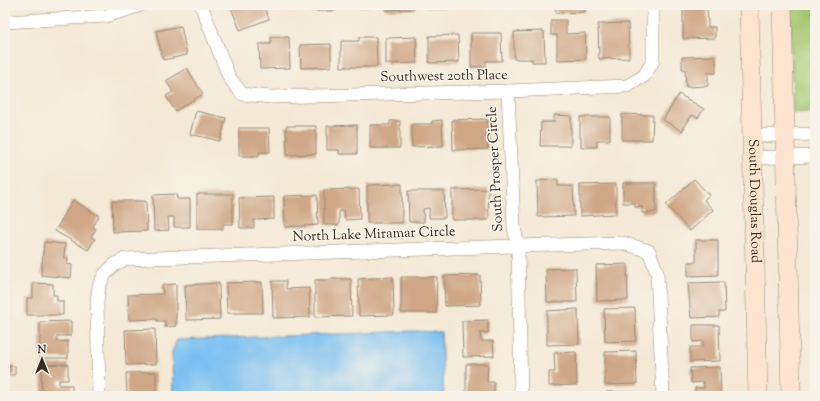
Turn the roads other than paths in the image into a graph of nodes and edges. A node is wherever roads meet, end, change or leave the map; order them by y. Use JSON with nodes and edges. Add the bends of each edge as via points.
{"nodes":[{"id":1,"x":141,"y":5,"type":"edge"},
{"id":2,"x":201,"y":5,"type":"edge"},
{"id":3,"x":653,"y":5,"type":"edge"},
{"id":4,"x":749,"y":5,"type":"edge"},
{"id":5,"x":782,"y":5,"type":"edge"},
{"id":6,"x":5,"y":22,"type":"edge"},
{"id":7,"x":508,"y":91,"type":"junction"},
{"id":8,"x":815,"y":134,"type":"edge"},
{"id":9,"x":786,"y":135,"type":"junction"},
{"id":10,"x":752,"y":136,"type":"junction"},
{"id":11,"x":815,"y":156,"type":"edge"},
{"id":12,"x":786,"y":157,"type":"junction"},
{"id":13,"x":753,"y":158,"type":"junction"},
{"id":14,"x":518,"y":246,"type":"junction"},
{"id":15,"x":99,"y":396,"type":"edge"},
{"id":16,"x":521,"y":396,"type":"edge"},
{"id":17,"x":663,"y":396,"type":"edge"},
{"id":18,"x":758,"y":396,"type":"edge"},
{"id":19,"x":791,"y":396,"type":"edge"}],
"edges":[{"from":1,"to":6,"type":"street","via":[[106,16]]},
{"from":2,"to":7,"type":"street","name":"Southwest 20th Place","via":[[229,77],[242,94],[270,97]]},
{"from":3,"to":7,"type":"street","name":"Southwest 20th Place","via":[[653,61],[644,76],[627,86]]},
{"from":4,"to":10,"type":"main road","name":"South Douglas Road"},
{"from":5,"to":9,"type":"main road"},
{"from":7,"to":14,"type":"street","name":"South Prosper Circle","via":[[514,227]]},
{"from":8,"to":9,"type":"street"},
{"from":9,"to":10,"type":"street"},
{"from":9,"to":12,"type":"main road"},
{"from":10,"to":13,"type":"main road","name":"South Douglas Road"},
{"from":11,"to":12,"type":"street"},
{"from":12,"to":13,"type":"street"},
{"from":12,"to":19,"type":"main road"},
{"from":13,"to":18,"type":"main road","name":"South Douglas Road"},
{"from":14,"to":15,"type":"street","name":"North Lake Miramar Circle","via":[[125,259],[105,274],[99,286]]},
{"from":14,"to":16,"type":"street","name":"South Prosper Circle"},
{"from":14,"to":17,"type":"street","name":"North Lake Miramar Circle","via":[[623,243],[648,251],[657,273]]}]}
